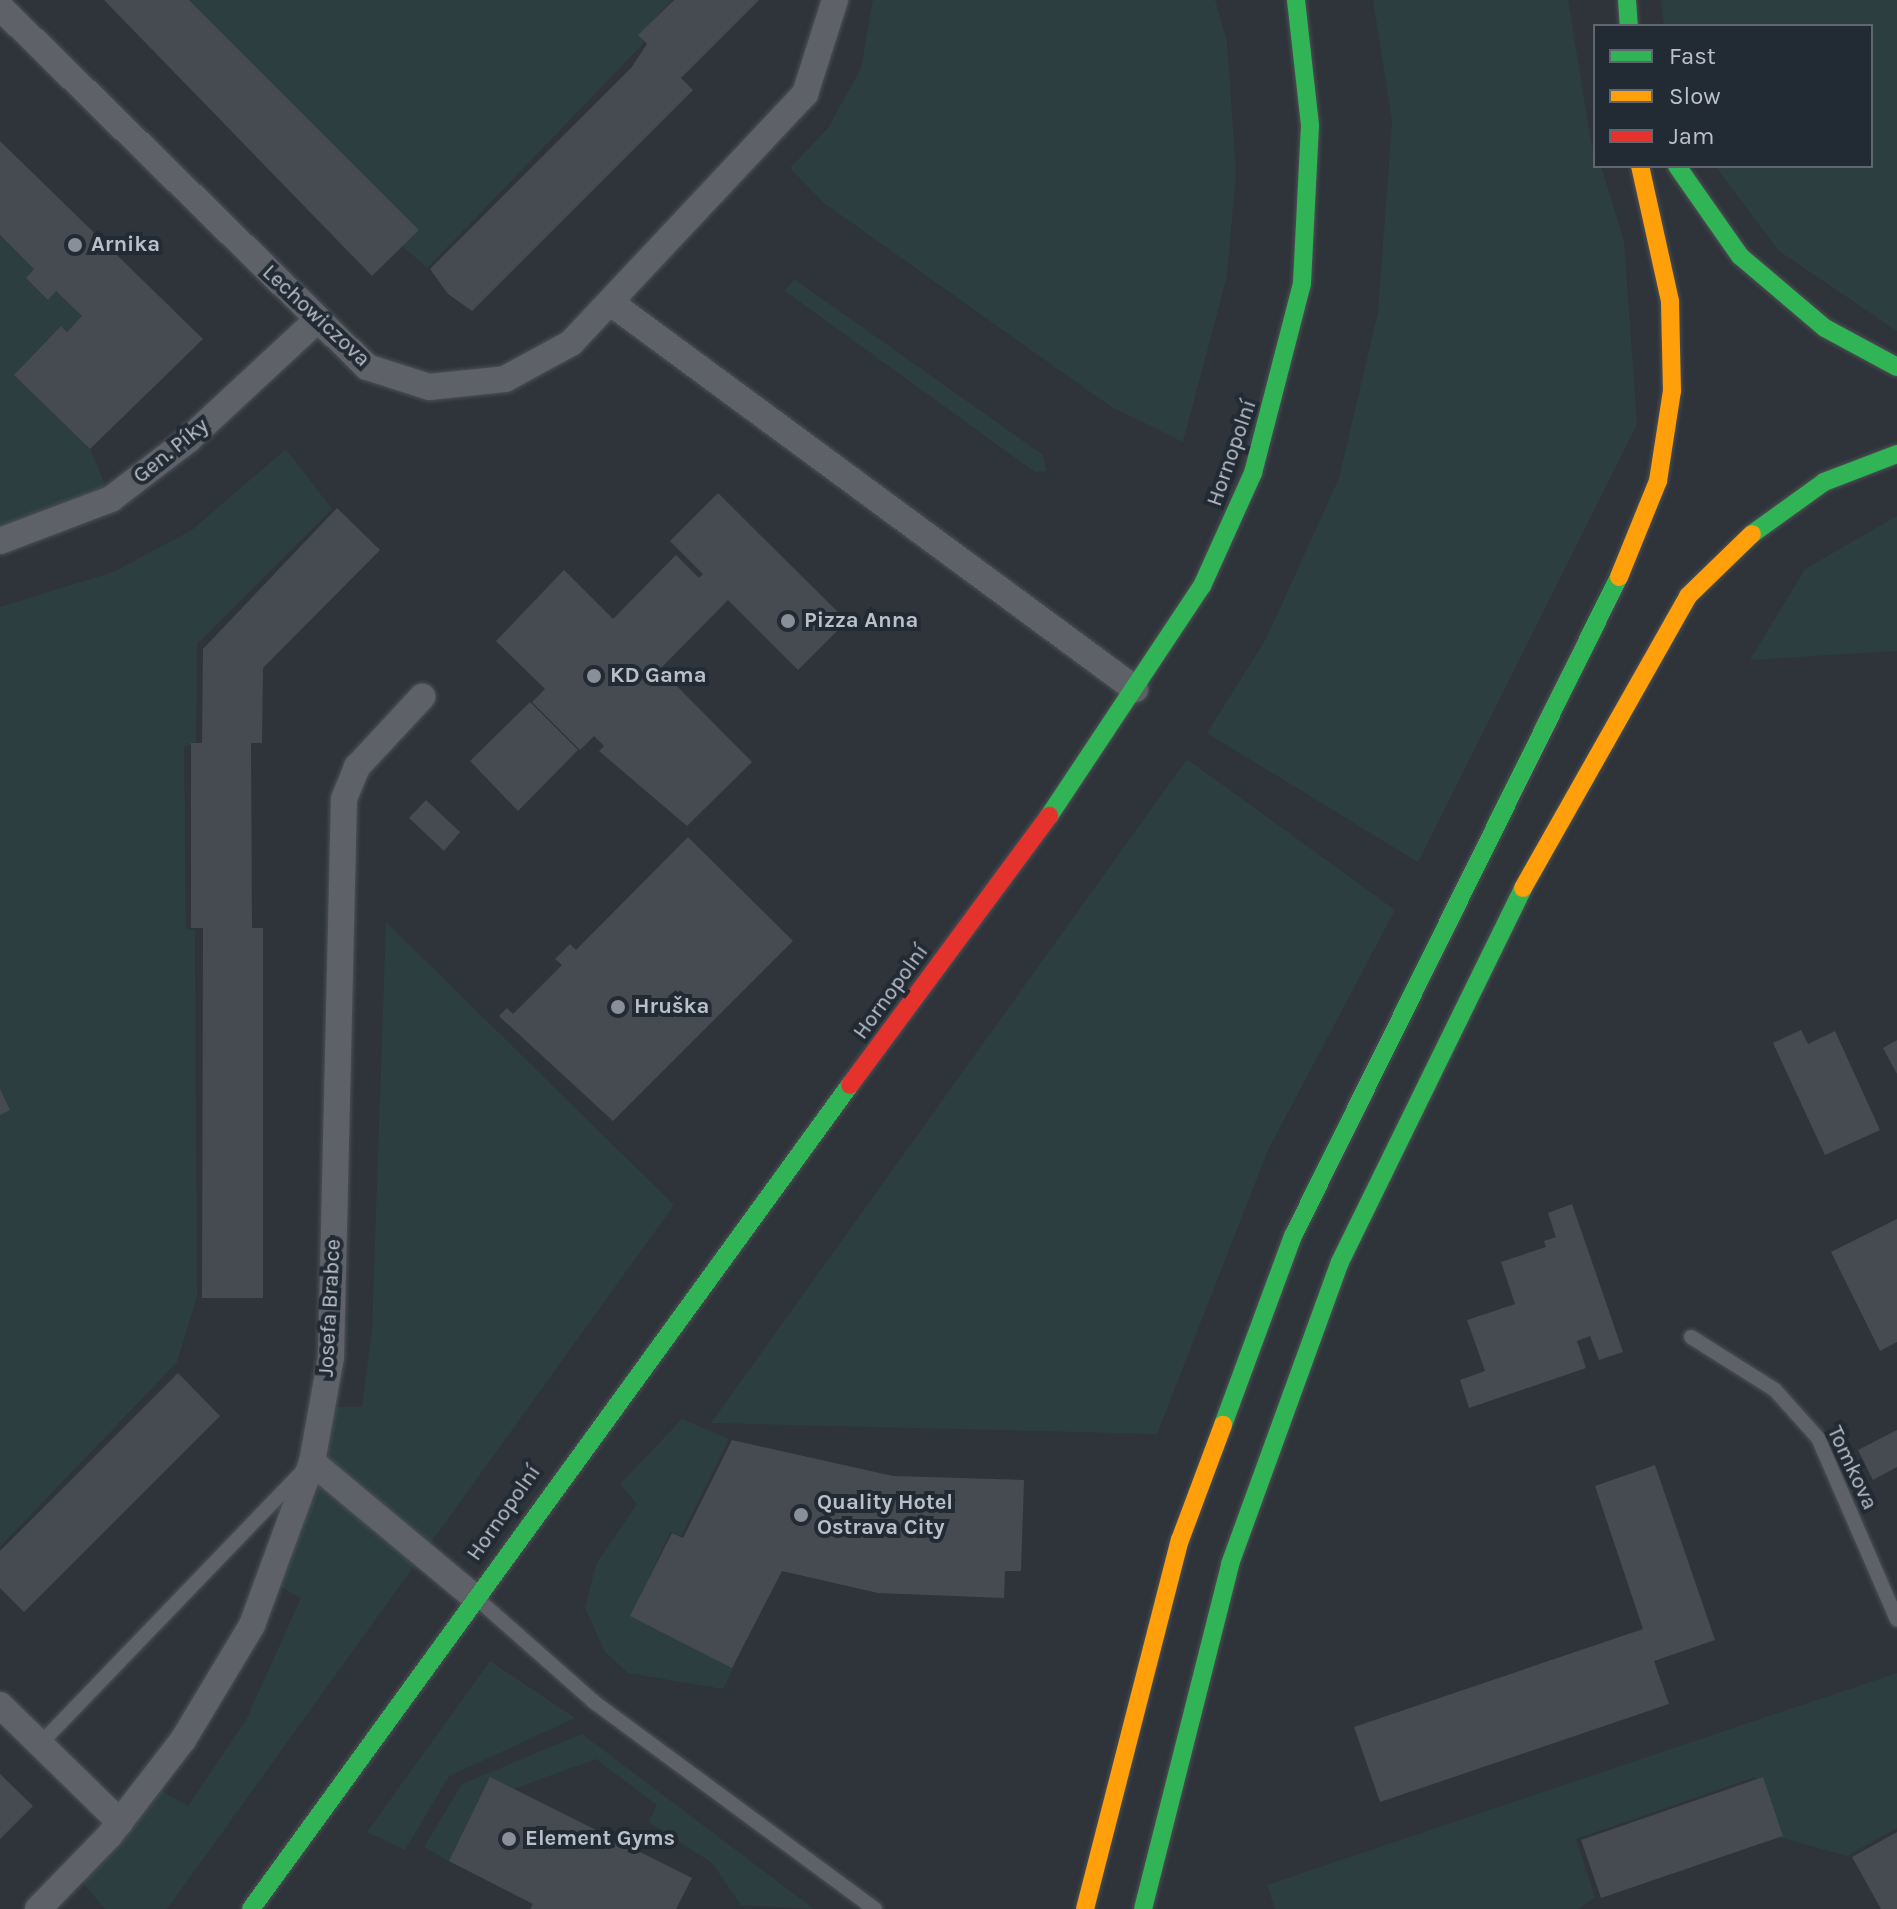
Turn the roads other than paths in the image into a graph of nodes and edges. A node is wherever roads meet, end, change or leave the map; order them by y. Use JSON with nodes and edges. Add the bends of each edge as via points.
{"nodes":[{"id":1,"x":835,"y":0,"type":"edge"},
{"id":2,"x":1296,"y":0,"type":"edge"},
{"id":3,"x":1627,"y":0,"type":"edge"},
{"id":4,"x":0,"y":7,"type":"edge"},
{"id":5,"x":1629,"y":24,"type":"edge"},
{"id":6,"x":1640,"y":168,"type":"edge"},
{"id":7,"x":1678,"y":168,"type":"edge"},
{"id":8,"x":611,"y":303,"type":"junction"},
{"id":9,"x":316,"y":321,"type":"junction"},
{"id":10,"x":1897,"y":367,"type":"edge"},
{"id":11,"x":1897,"y":454,"type":"edge"},
{"id":12,"x":0,"y":541,"type":"edge"},
{"id":13,"x":1135,"y":689,"type":"junction"},
{"id":14,"x":422,"y":697,"type":"dead end"},
{"id":15,"x":1691,"y":1337,"type":"dead end"},
{"id":16,"x":312,"y":1462,"type":"junction"},
{"id":17,"x":474,"y":1597,"type":"junction"},
{"id":18,"x":1897,"y":1620,"type":"edge"},
{"id":19,"x":0,"y":1705,"type":"edge"},
{"id":20,"x":41,"y":1743,"type":"junction"},
{"id":21,"x":120,"y":1822,"type":"junction"},
{"id":22,"x":38,"y":1909,"type":"edge"},
{"id":23,"x":251,"y":1909,"type":"edge"},
{"id":24,"x":875,"y":1909,"type":"edge"},
{"id":25,"x":1085,"y":1909,"type":"edge"},
{"id":26,"x":1143,"y":1909,"type":"edge"}],
"edges":[{"from":1,"to":8,"type":"street","name":"Lechowiczova","via":[[805,94]]},
{"from":2,"to":13,"type":"main road","name":"Hornopolní","via":[[1312,182],[1289,354],[1232,526]]},
{"from":3,"to":5,"type":"main road"},
{"from":4,"to":9,"type":"street","name":"Lechowiczova"},
{"from":6,"to":25,"type":"main road","via":[[1670,301],[1672,391],[1658,481],[1613,591],[1495,819],[1293,1236],[1185,1526]]},
{"from":7,"to":10,"type":"main road","via":[[1750,265],[1825,328]]},
{"from":8,"to":9,"type":"street","name":"Lechowiczova","via":[[536,368],[462,386],[391,378],[367,367]]},
{"from":8,"to":13,"type":"street"},
{"from":9,"to":12,"type":"street","name":"Gen. Píky","via":[[188,440],[111,499]]},
{"from":11,"to":26,"type":"main road","via":[[1824,482],[1766,520],[1688,596],[1538,857],[1340,1262],[1230,1564]]},
{"from":13,"to":17,"type":"main road","name":"Hornopolní","via":[[1077,779]]},
{"from":14,"to":16,"type":"street","name":"Josefa Brabce","via":[[357,767],[344,799],[331,1357]]},
{"from":15,"to":18,"type":"lane","name":"Tomkova","via":[[1775,1390],[1818,1438]]},
{"from":16,"to":17,"type":"street"},
{"from":16,"to":20,"type":"lane"},
{"from":16,"to":21,"type":"street","name":"Josefa Brabce","via":[[252,1625],[183,1740]]},
{"from":17,"to":23,"type":"main road","name":"Hornopolní"},
{"from":17,"to":24,"type":"lane","via":[[594,1702]]},
{"from":19,"to":20,"type":"street"},
{"from":20,"to":21,"type":"street"},
{"from":21,"to":22,"type":"street","name":"Josefa Brabce"}]}
